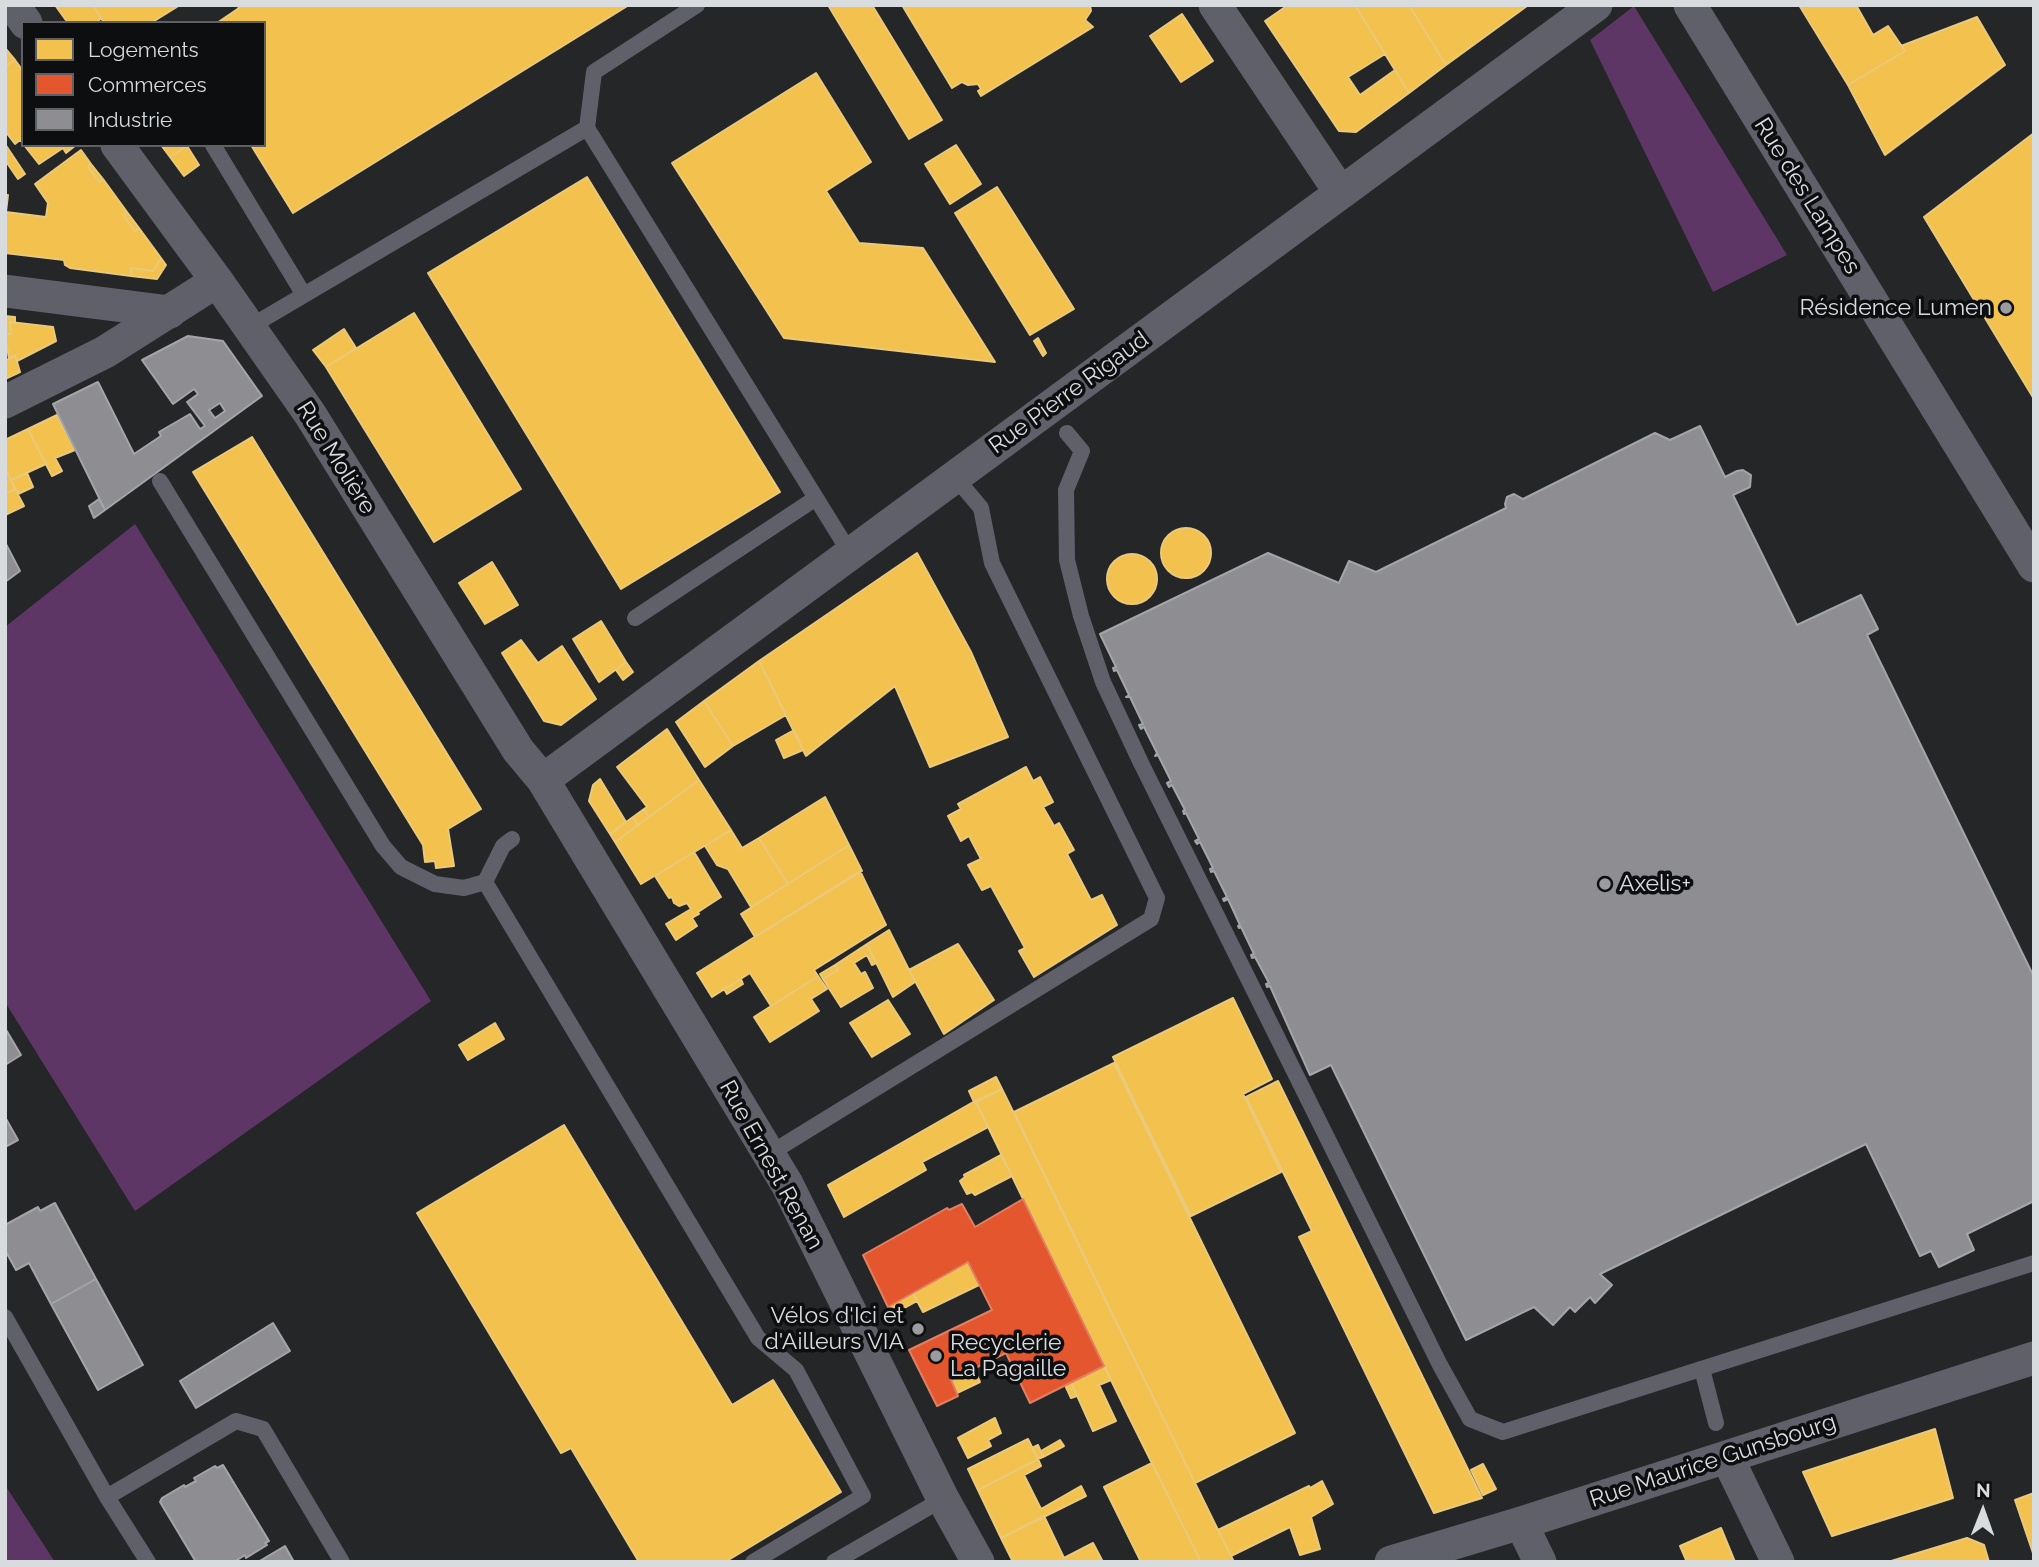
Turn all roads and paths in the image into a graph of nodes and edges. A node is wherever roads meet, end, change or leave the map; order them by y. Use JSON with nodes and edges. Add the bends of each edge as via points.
{"nodes":[{"id":1,"x":13,"y":5,"type":"edge"},
{"id":2,"x":697,"y":5,"type":"edge"},
{"id":3,"x":1215,"y":5,"type":"edge"},
{"id":4,"x":1596,"y":5,"type":"edge"},
{"id":5,"x":1690,"y":5,"type":"edge"},
{"id":6,"x":25,"y":21,"type":"edge"},
{"id":7,"x":587,"y":128,"type":"junction"},
{"id":8,"x":118,"y":147,"type":"edge"},
{"id":9,"x":214,"y":147,"type":"edge"},
{"id":10,"x":1340,"y":192,"type":"junction"},
{"id":11,"x":217,"y":281,"type":"junction"},
{"id":12,"x":5,"y":291,"type":"edge"},
{"id":13,"x":304,"y":295,"type":"junction"},
{"id":14,"x":170,"y":312,"type":"junction"},
{"id":15,"x":248,"y":328,"type":"junction"},
{"id":16,"x":5,"y":402,"type":"edge"},
{"id":17,"x":1066,"y":433,"type":"dead end"},
{"id":18,"x":955,"y":477,"type":"junction"},
{"id":19,"x":160,"y":481,"type":"dead end"},
{"id":20,"x":816,"y":498,"type":"junction"},
{"id":21,"x":850,"y":553,"type":"junction"},
{"id":22,"x":2034,"y":566,"type":"edge"},
{"id":23,"x":635,"y":618,"type":"dead end"},
{"id":24,"x":543,"y":780,"type":"junction"},
{"id":25,"x":512,"y":839,"type":"dead end"},
{"id":26,"x":485,"y":882,"type":"junction"},
{"id":27,"x":769,"y":1154,"type":"junction"},
{"id":28,"x":2034,"y":1263,"type":"edge"},
{"id":29,"x":5,"y":1317,"type":"edge"},
{"id":30,"x":2034,"y":1358,"type":"edge"},
{"id":31,"x":1702,"y":1369,"type":"junction"},
{"id":32,"x":1716,"y":1423,"type":"dead end"},
{"id":33,"x":1727,"y":1457,"type":"junction"},
{"id":34,"x":107,"y":1497,"type":"junction"},
{"id":35,"x":943,"y":1499,"type":"junction"},
{"id":36,"x":1521,"y":1523,"type":"junction"},
{"id":37,"x":148,"y":1562,"type":"edge"},
{"id":38,"x":342,"y":1562,"type":"edge"},
{"id":39,"x":753,"y":1562,"type":"edge"},
{"id":40,"x":834,"y":1562,"type":"edge"},
{"id":41,"x":978,"y":1562,"type":"edge"},
{"id":42,"x":1391,"y":1562,"type":"edge"},
{"id":43,"x":1540,"y":1562,"type":"edge"},
{"id":44,"x":1778,"y":1562,"type":"edge"}],
"edges":[{"from":1,"to":6,"type":"street"},
{"from":2,"to":7,"type":"lane","via":[[594,72]]},
{"from":3,"to":10,"type":"street"},
{"from":4,"to":10,"type":"street","name":"Rue Pierre Rigaud"},
{"from":5,"to":22,"type":"street","name":"Rue des Lampes"},
{"from":7,"to":13,"type":"lane"},
{"from":7,"to":20,"type":"lane"},
{"from":8,"to":11,"type":"street","name":"Rue Molière"},
{"from":9,"to":13,"type":"lane"},
{"from":10,"to":18,"type":"street","name":"Rue Pierre Rigaud"},
{"from":11,"to":14,"type":"street"},
{"from":11,"to":15,"type":"street","name":"Rue Molière"},
{"from":12,"to":14,"type":"street"},
{"from":13,"to":15,"type":"lane"},
{"from":14,"to":16,"type":"street","via":[[105,352]]},
{"from":15,"to":24,"type":"street","name":"Rue Molière","via":[[310,414],[518,750]]},
{"from":17,"to":31,"type":"lane","via":[[1082,451],[1066,490],[1067,560],[1103,681],[1470,1419],[1503,1432]]},
{"from":18,"to":21,"type":"street","name":"Rue Pierre Rigaud"},
{"from":18,"to":27,"type":"lane","via":[[981,508],[992,563],[1157,898],[1152,919]]},
{"from":19,"to":26,"type":"lane","via":[[383,846],[401,867],[435,884],[464,888]]},
{"from":20,"to":21,"type":"lane"},
{"from":20,"to":23,"type":"lane"},
{"from":21,"to":24,"type":"street","name":"Rue Pierre Rigaud"},
{"from":24,"to":27,"type":"street","name":"Rue Ernest Renan"},
{"from":25,"to":26,"type":"lane","via":[[503,846]]},
{"from":26,"to":39,"type":"lane","via":[[758,1338],[796,1370],[862,1476],[863,1496]]},
{"from":27,"to":35,"type":"street","name":"Rue Ernest Renan"},
{"from":28,"to":31,"type":"lane"},
{"from":29,"to":34,"type":"lane"},
{"from":30,"to":33,"type":"street","name":"Rue Maurice Gunsbourg"},
{"from":31,"to":32,"type":"lane"},
{"from":33,"to":36,"type":"street","name":"Rue Maurice Gunsbourg"},
{"from":33,"to":44,"type":"street"},
{"from":34,"to":37,"type":"lane"},
{"from":34,"to":38,"type":"lane","via":[[236,1421],[263,1429]]},
{"from":35,"to":40,"type":"lane"},
{"from":35,"to":41,"type":"street","name":"Rue Ernest Renan"},
{"from":36,"to":42,"type":"street","name":"Rue Maurice Gunsbourg"},
{"from":36,"to":43,"type":"street"}]}
